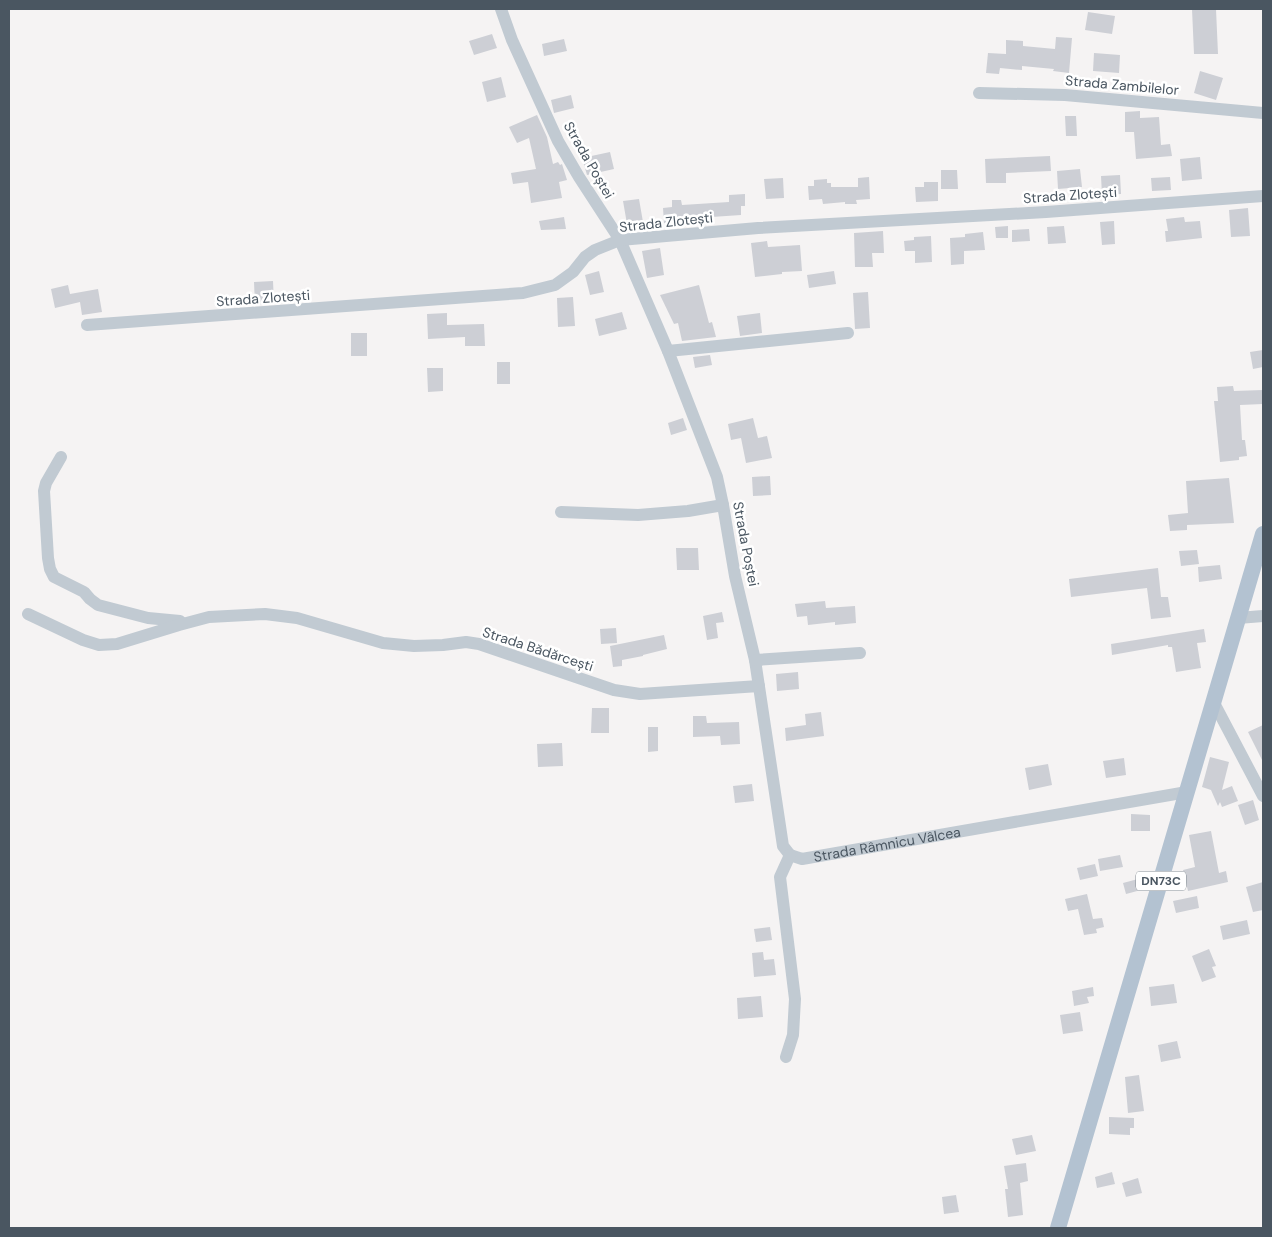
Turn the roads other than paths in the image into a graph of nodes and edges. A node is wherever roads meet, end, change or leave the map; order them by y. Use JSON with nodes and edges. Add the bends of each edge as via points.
{"nodes":[{"id":1,"x":501,"y":9,"type":"edge"},
{"id":2,"x":979,"y":93,"type":"dead end"},
{"id":3,"x":1263,"y":113,"type":"edge"},
{"id":4,"x":1263,"y":196,"type":"edge"},
{"id":5,"x":620,"y":240,"type":"junction"},
{"id":6,"x":87,"y":324,"type":"dead end"},
{"id":7,"x":848,"y":333,"type":"dead end"},
{"id":8,"x":668,"y":351,"type":"junction"},
{"id":9,"x":61,"y":457,"type":"dead end"},
{"id":10,"x":723,"y":505,"type":"junction"},
{"id":11,"x":561,"y":512,"type":"dead end"},
{"id":12,"x":1263,"y":534,"type":"edge"},
{"id":13,"x":28,"y":614,"type":"dead end"},
{"id":14,"x":1263,"y":616,"type":"edge"},
{"id":15,"x":1238,"y":618,"type":"junction"},
{"id":16,"x":191,"y":622,"type":"junction"},
{"id":17,"x":860,"y":652,"type":"dead end"},
{"id":18,"x":755,"y":660,"type":"junction"},
{"id":19,"x":759,"y":686,"type":"junction"},
{"id":20,"x":1214,"y":701,"type":"junction"},
{"id":21,"x":1188,"y":792,"type":"junction"},
{"id":22,"x":1263,"y":796,"type":"edge"},
{"id":23,"x":790,"y":855,"type":"junction"},
{"id":24,"x":786,"y":1057,"type":"dead end"},
{"id":25,"x":1058,"y":1228,"type":"edge"}],
"edges":[{"from":1,"to":5,"type":"street","name":"Strada Poștei","via":[[558,142]]},
{"from":2,"to":3,"type":"street","name":"Strada Zambilelor","via":[[1074,96]]},
{"from":4,"to":5,"type":"street","name":"Strada Zlotești","via":[[758,228]]},
{"from":5,"to":6,"type":"street","name":"Strada Zlotești","via":[[595,250],[555,284],[523,293]]},
{"from":5,"to":8,"type":"street","name":"Strada Poștei"},
{"from":7,"to":8,"type":"street"},
{"from":8,"to":10,"type":"street","name":"Strada Poștei","via":[[717,477]]},
{"from":9,"to":16,"type":"street","name":"Strada Bădărcești","via":[[44,491],[48,558],[54,578],[84,592],[98,604],[115,610],[148,618]]},
{"from":10,"to":11,"type":"street","via":[[638,514]]},
{"from":10,"to":18,"type":"street","name":"Strada Poștei","via":[[735,576]]},
{"from":12,"to":15,"type":"main road","number":"DN73C"},
{"from":13,"to":16,"type":"street","name":"Strada Bădărcești","via":[[99,645],[117,644]]},
{"from":14,"to":15,"type":"street"},
{"from":15,"to":20,"type":"main road","number":"DN73C"},
{"from":16,"to":19,"type":"street","name":"Strada Bădărcești","via":[[218,616],[265,614],[297,618],[383,643],[414,646],[479,644],[614,690],[640,694]]},
{"from":17,"to":18,"type":"street"},
{"from":18,"to":19,"type":"street","name":"Strada Poștei"},
{"from":19,"to":23,"type":"street","name":"Strada Poștei","via":[[783,846]]},
{"from":20,"to":21,"type":"main road","number":"DN73C"},
{"from":20,"to":22,"type":"street"},
{"from":21,"to":23,"type":"street","name":"Strada Râmnicu Vâlcea","via":[[802,859]]},
{"from":21,"to":25,"type":"main road","number":"DN73C"},
{"from":23,"to":24,"type":"street","via":[[780,877],[795,999],[793,1035]]}]}
